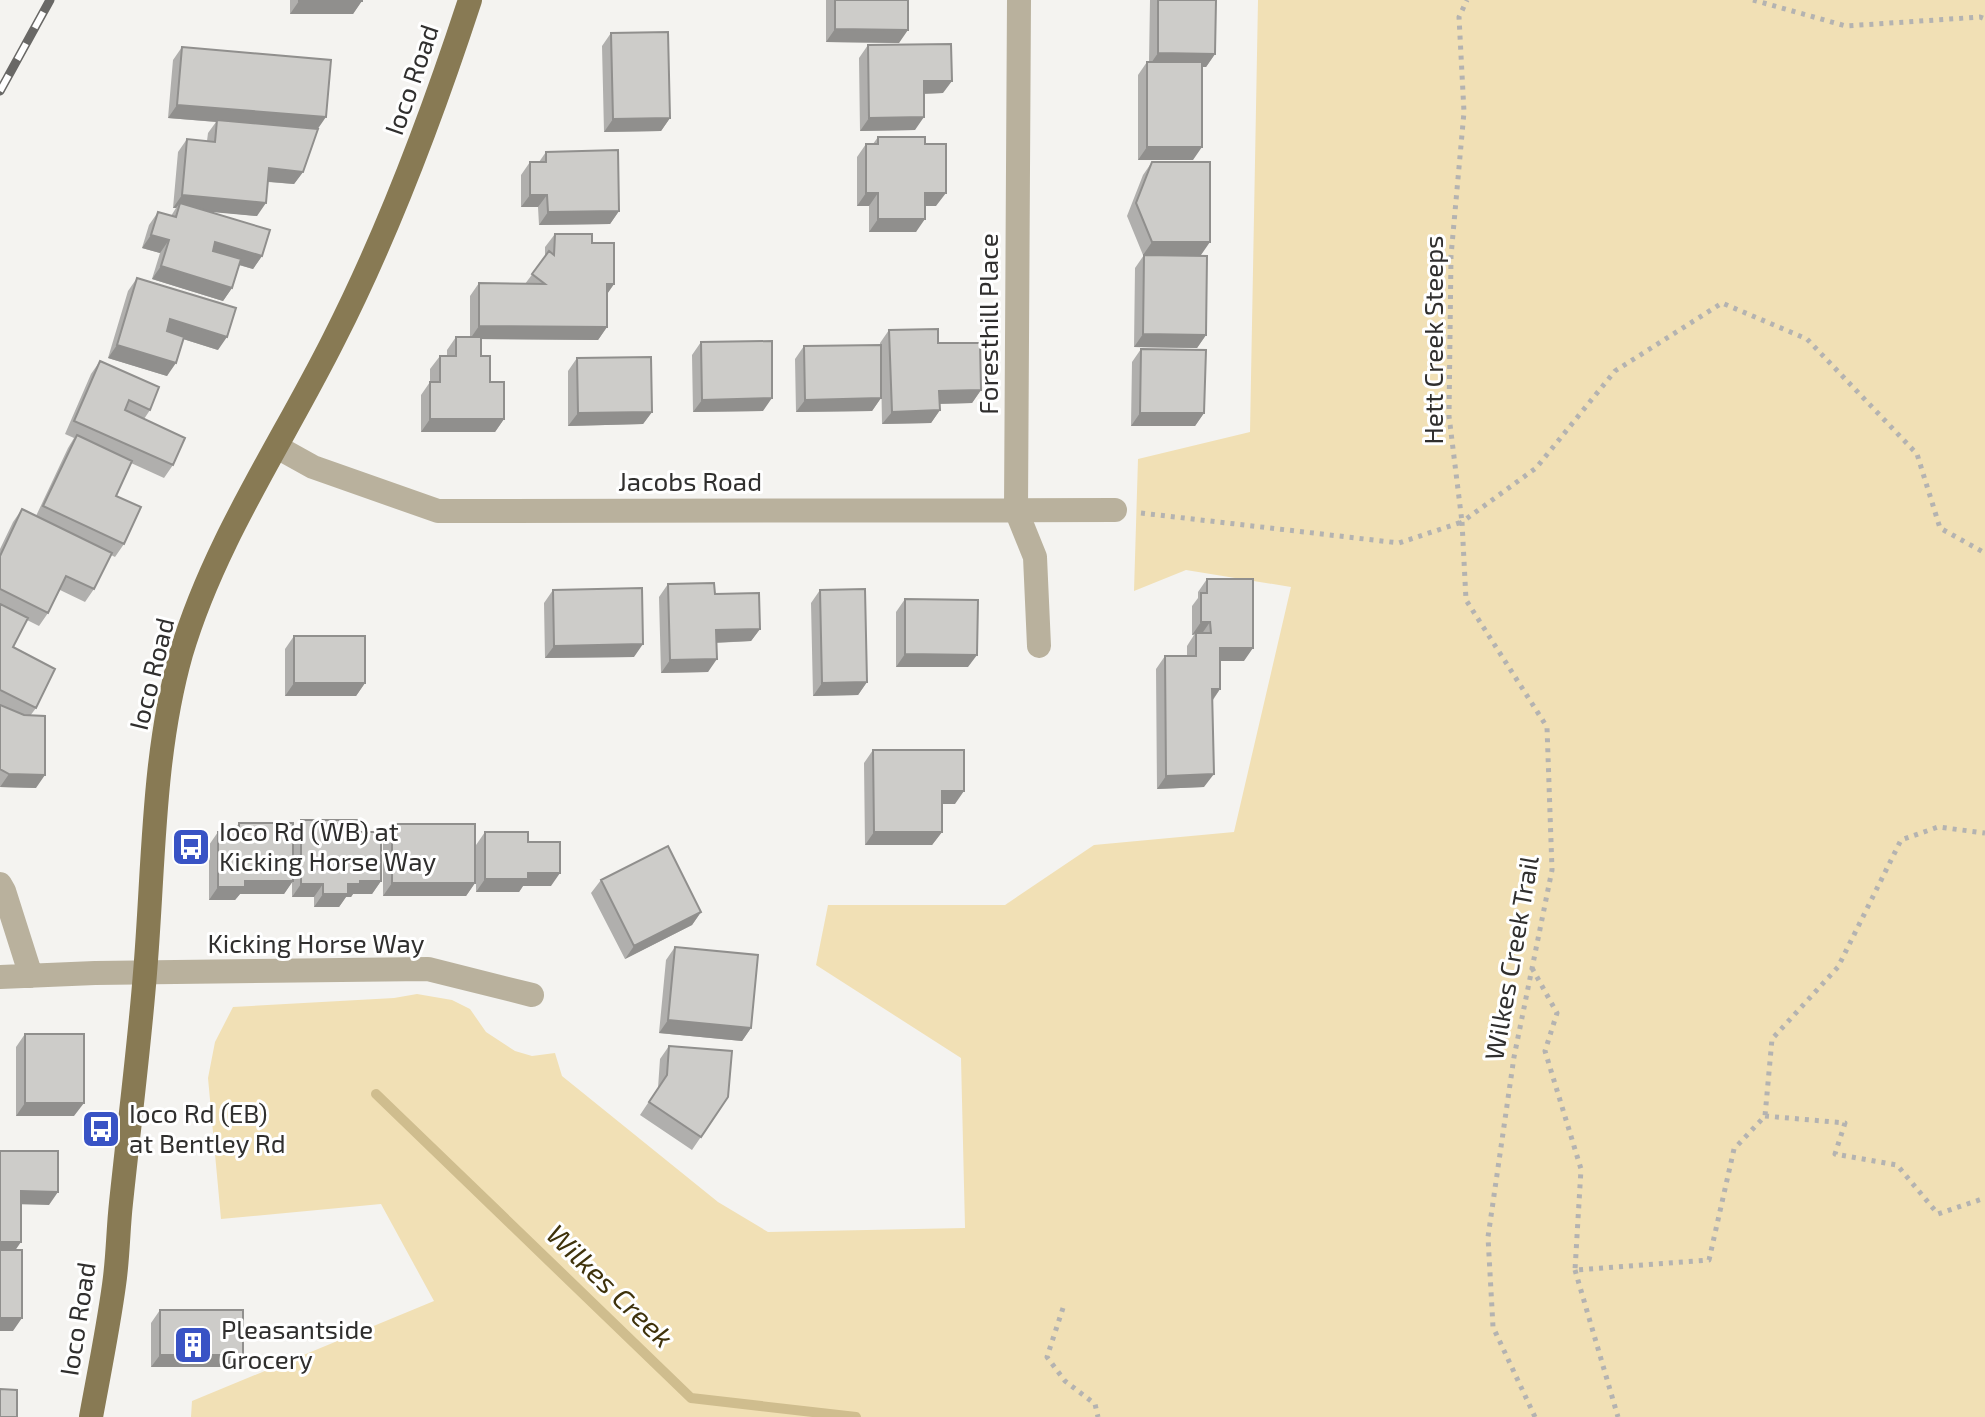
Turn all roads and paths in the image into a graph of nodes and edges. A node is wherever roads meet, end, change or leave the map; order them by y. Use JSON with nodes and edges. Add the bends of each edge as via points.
{"nodes":[{"id":1,"x":470,"y":0,"type":"edge"},
{"id":2,"x":1019,"y":0,"type":"edge"},
{"id":3,"x":1467,"y":0,"type":"edge"},
{"id":4,"x":1753,"y":0,"type":"edge"},
{"id":5,"x":1985,"y":19,"type":"edge"},
{"id":6,"x":277,"y":447,"type":"junction"},
{"id":7,"x":1016,"y":510,"type":"junction"},
{"id":8,"x":1115,"y":510,"type":"joint"},
{"id":9,"x":1462,"y":522,"type":"junction"},
{"id":10,"x":1985,"y":553,"type":"edge"},
{"id":11,"x":1039,"y":646,"type":"dead end"},
{"id":12,"x":1985,"y":833,"type":"edge"},
{"id":13,"x":0,"y":884,"type":"edge"},
{"id":14,"x":1532,"y":968,"type":"junction"},
{"id":15,"x":145,"y":972,"type":"junction"},
{"id":16,"x":31,"y":976,"type":"junction"},
{"id":17,"x":0,"y":977,"type":"edge"},
{"id":18,"x":532,"y":995,"type":"dead end"},
{"id":19,"x":1765,"y":1116,"type":"junction"},
{"id":20,"x":1985,"y":1198,"type":"edge"},
{"id":21,"x":1575,"y":1270,"type":"junction"},
{"id":22,"x":1063,"y":1308,"type":"dead end"},
{"id":23,"x":91,"y":1417,"type":"edge"},
{"id":24,"x":1098,"y":1417,"type":"edge"},
{"id":25,"x":1535,"y":1417,"type":"edge"},
{"id":26,"x":1618,"y":1417,"type":"edge"}],
"edges":[{"from":1,"to":6,"type":"main road","name":"Ioco Road","via":[[380,243]]},
{"from":2,"to":7,"type":"street","name":"Foresthill Place"},
{"from":3,"to":9,"type":"path","name":"Hett Creek Steeps","via":[[1459,17],[1464,112],[1451,256],[1449,416]]},
{"from":4,"to":5,"type":"path","via":[[1846,26]]},
{"from":6,"to":7,"type":"street","name":"Jacobs Road","via":[[313,467],[438,511]]},
{"from":6,"to":15,"type":"main road","name":"Ioco Road","via":[[231,529],[181,654],[165,721]]},
{"from":7,"to":8,"type":"street","name":"Jacobs Road"},
{"from":7,"to":11,"type":"street","name":"Foresthill Place","via":[[1035,557]]},
{"from":8,"to":9,"type":"path","via":[[1399,543]]},
{"from":9,"to":10,"type":"path","via":[[1536,468],[1615,371],[1722,303],[1807,339],[1917,454],[1940,528]]},
{"from":9,"to":14,"type":"path","name":"Wilkes Creek Trail","via":[[1466,600],[1547,727],[1552,870]]},
{"from":12,"to":19,"type":"path","via":[[1938,827],[1901,840],[1838,967],[1772,1039]]},
{"from":13,"to":16,"type":"street"},
{"from":14,"to":21,"type":"path","via":[[1557,1013],[1545,1051],[1581,1169]]},
{"from":14,"to":25,"type":"path","name":"Wilkes Creek Trail","via":[[1488,1237],[1493,1327]]},
{"from":15,"to":16,"type":"street","name":"Kicking Horse Way"},
{"from":15,"to":18,"type":"street","name":"Kicking Horse Way","via":[[428,969]]},
{"from":15,"to":23,"type":"main road","name":"Ioco Road","via":[[115,1281]]},
{"from":16,"to":17,"type":"street","name":"Kicking Horse Way"},
{"from":19,"to":20,"type":"path","via":[[1845,1123],[1835,1154],[1897,1165],[1938,1214]]},
{"from":19,"to":21,"type":"path","via":[[1734,1149],[1709,1260]]},
{"from":21,"to":26,"type":"path"},
{"from":22,"to":24,"type":"path","via":[[1047,1357],[1065,1381],[1095,1404]]}]}
